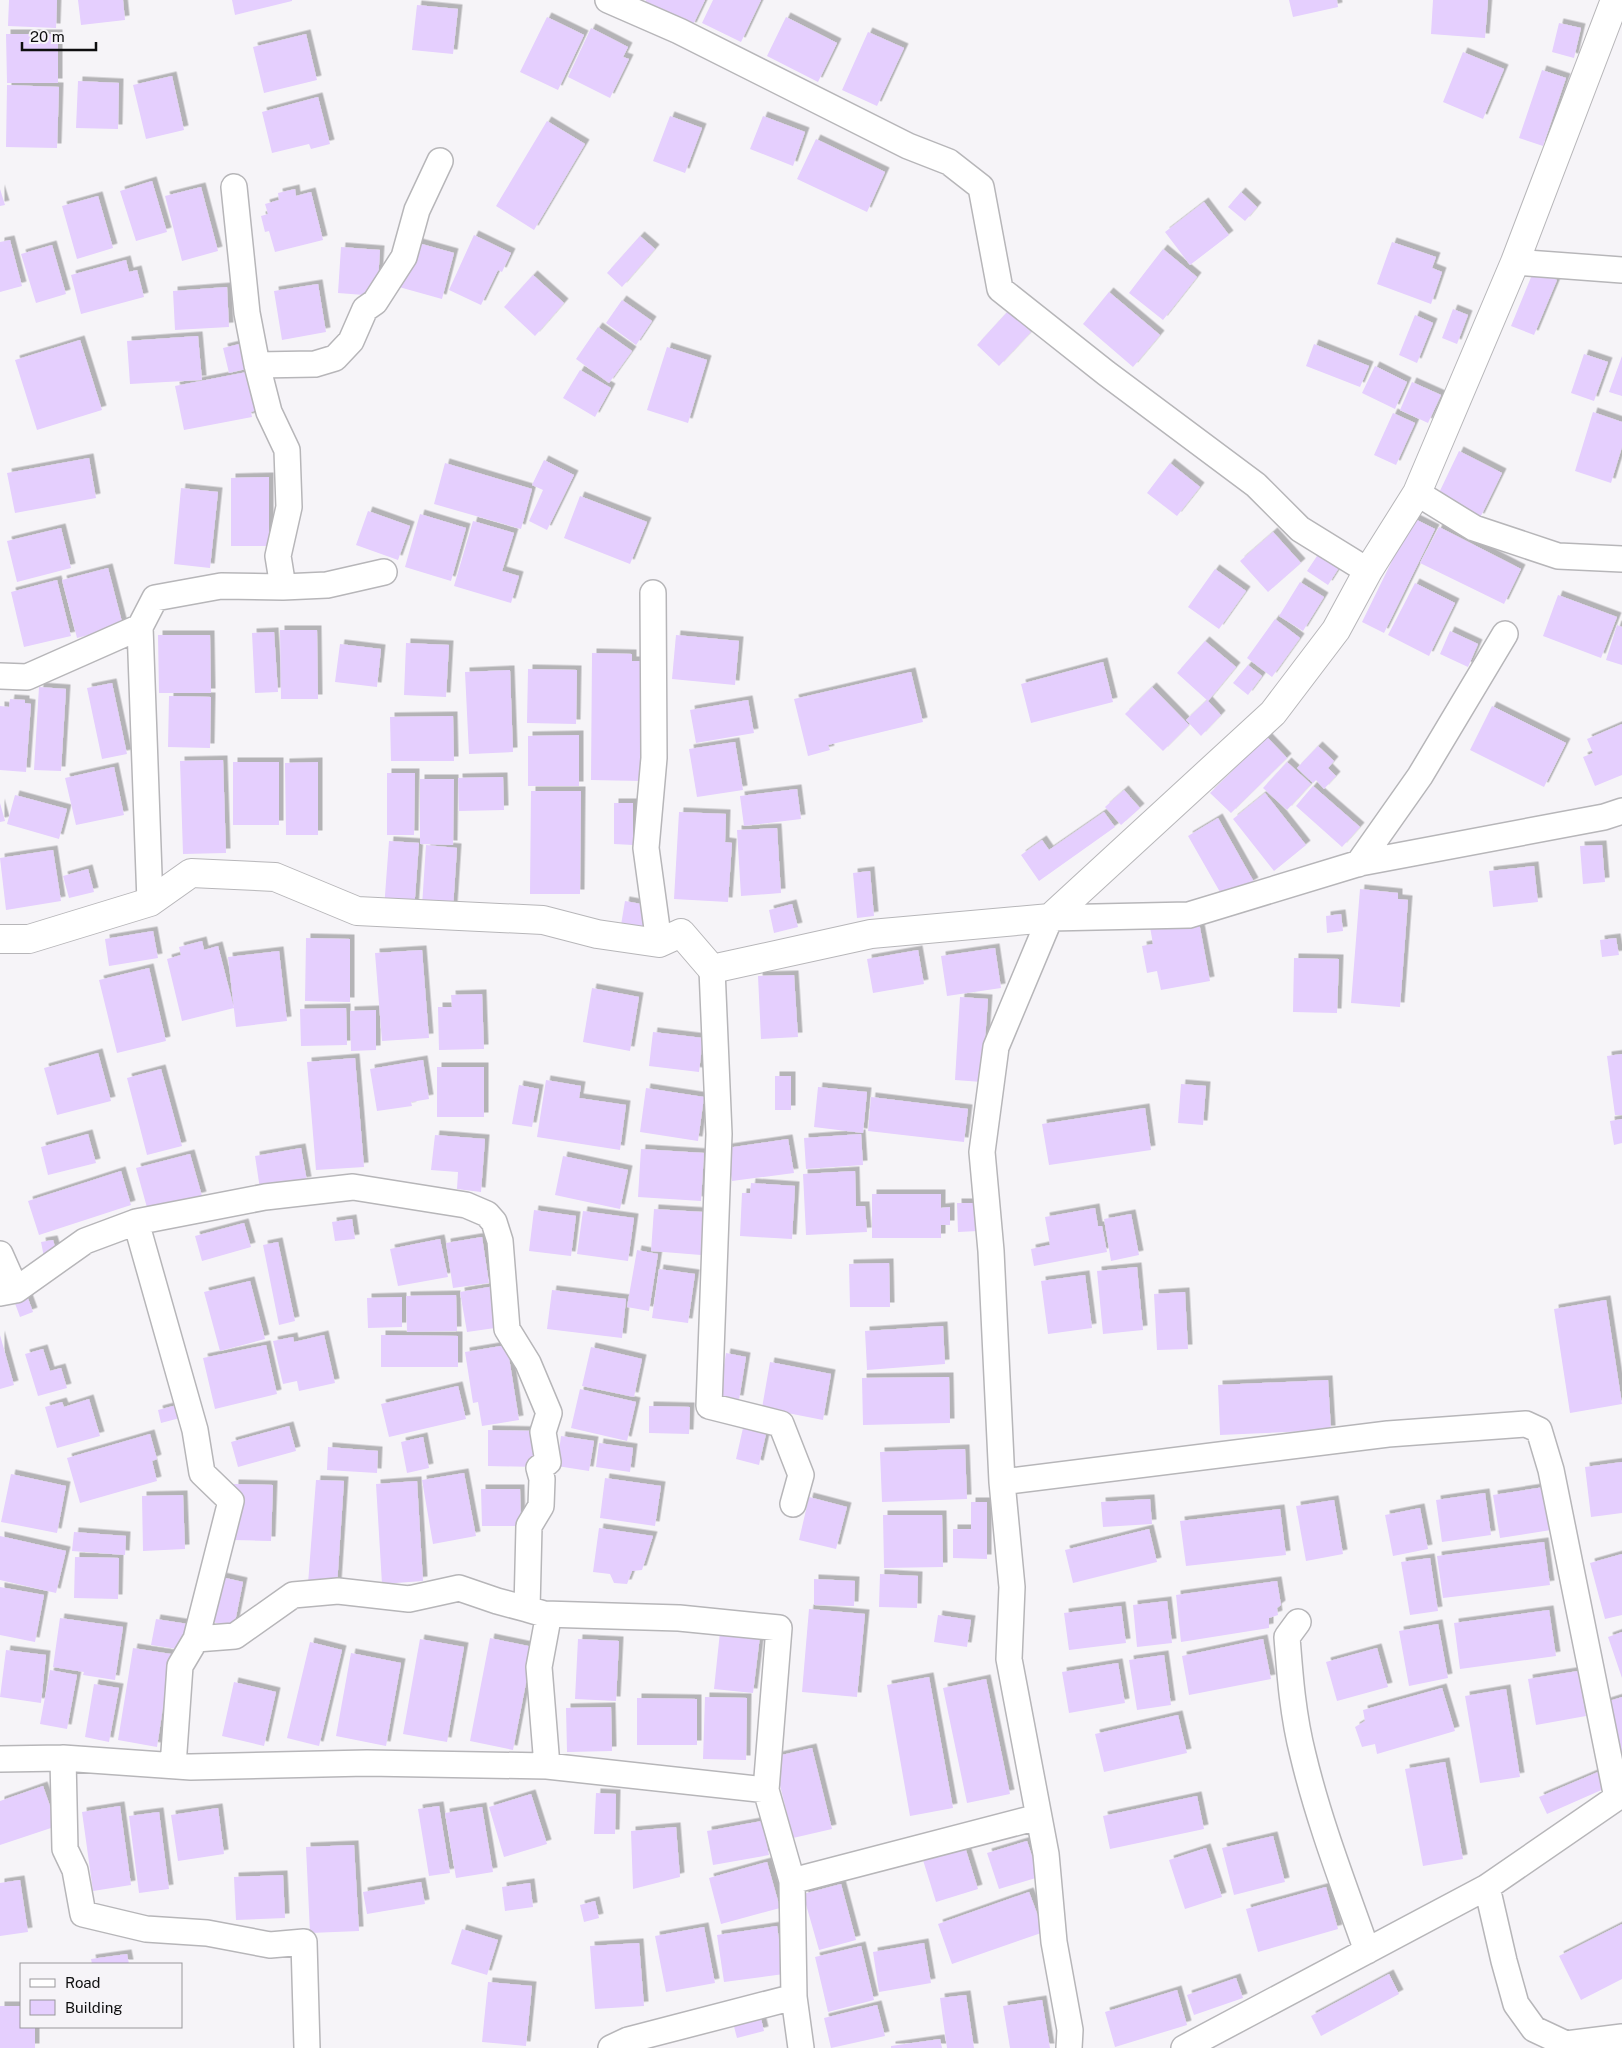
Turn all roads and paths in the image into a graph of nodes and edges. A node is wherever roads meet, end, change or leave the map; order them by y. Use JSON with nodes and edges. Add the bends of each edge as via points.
{"nodes":[{"id":1,"x":608,"y":0,"type":"edge"},
{"id":2,"x":1614,"y":0,"type":"edge"},
{"id":3,"x":440,"y":161,"type":"dead end"},
{"id":4,"x":234,"y":187,"type":"dead end"},
{"id":5,"x":1515,"y":262,"type":"junction"},
{"id":6,"x":1622,"y":270,"type":"edge"},
{"id":7,"x":257,"y":365,"type":"junction"},
{"id":8,"x":1417,"y":493,"type":"junction"},
{"id":9,"x":1622,"y":559,"type":"edge"},
{"id":10,"x":1368,"y":571,"type":"junction"},
{"id":11,"x":384,"y":572,"type":"dead end"},
{"id":12,"x":283,"y":587,"type":"junction"},
{"id":13,"x":653,"y":593,"type":"dead end"},
{"id":14,"x":140,"y":627,"type":"junction"},
{"id":15,"x":1505,"y":634,"type":"dead end"},
{"id":16,"x":0,"y":676,"type":"edge"},
{"id":17,"x":1622,"y":811,"type":"edge"},
{"id":18,"x":1358,"y":864,"type":"junction"},
{"id":19,"x":150,"y":902,"type":"junction"},
{"id":20,"x":1050,"y":918,"type":"junction"},
{"id":21,"x":0,"y":939,"type":"edge"},
{"id":22,"x":659,"y":943,"type":"junction"},
{"id":23,"x":712,"y":969,"type":"junction"},
{"id":24,"x":136,"y":1222,"type":"junction"},
{"id":25,"x":0,"y":1254,"type":"edge"},
{"id":26,"x":8,"y":1292,"type":"edge"},
{"id":27,"x":1002,"y":1482,"type":"junction"},
{"id":28,"x":793,"y":1504,"type":"dead end"},
{"id":29,"x":535,"y":1611,"type":"junction"},
{"id":30,"x":1298,"y":1622,"type":"dead end"},
{"id":31,"x":196,"y":1639,"type":"junction"},
{"id":32,"x":63,"y":1758,"type":"junction"},
{"id":33,"x":0,"y":1759,"type":"edge"},
{"id":34,"x":173,"y":1766,"type":"junction"},
{"id":35,"x":547,"y":1766,"type":"junction"},
{"id":36,"x":766,"y":1790,"type":"junction"},
{"id":37,"x":1619,"y":1796,"type":"edge"},
{"id":38,"x":1038,"y":1817,"type":"junction"},
{"id":39,"x":792,"y":1881,"type":"junction"},
{"id":40,"x":1487,"y":1887,"type":"junction"},
{"id":41,"x":1367,"y":1951,"type":"junction"},
{"id":42,"x":794,"y":1997,"type":"junction"},
{"id":43,"x":1622,"y":2037,"type":"edge"},
{"id":44,"x":307,"y":2048,"type":"edge"},
{"id":45,"x":611,"y":2048,"type":"edge"},
{"id":46,"x":801,"y":2048,"type":"edge"},
{"id":47,"x":1069,"y":2048,"type":"edge"},
{"id":48,"x":1184,"y":2048,"type":"edge"}],
"edges":[{"from":1,"to":10,"type":"street","via":[[679,31],[908,146],[949,162],[981,187],[1000,289],[1256,485],[1300,529]]},
{"from":2,"to":5,"type":"street"},
{"from":3,"to":7,"type":"street","via":[[417,210],[404,257],[375,302],[365,309],[351,342],[335,358],[315,364]]},
{"from":4,"to":7,"type":"street","via":[[247,313]]},
{"from":5,"to":6,"type":"street"},
{"from":5,"to":8,"type":"street"},
{"from":7,"to":12,"type":"street","via":[[269,412],[287,450],[289,507],[278,556]]},
{"from":8,"to":9,"type":"street","via":[[1474,528],[1558,556]]},
{"from":8,"to":10,"type":"street"},
{"from":10,"to":20,"type":"street","via":[[1336,630],[1273,713]]},
{"from":11,"to":12,"type":"street","via":[[327,585]]},
{"from":12,"to":14,"type":"street","via":[[221,586],[155,598]]},
{"from":13,"to":22,"type":"street","via":[[654,758],[646,848]]},
{"from":14,"to":16,"type":"street","via":[[27,677]]},
{"from":14,"to":19,"type":"street"},
{"from":15,"to":18,"type":"street","via":[[1420,776]]},
{"from":17,"to":18,"type":"street"},
{"from":18,"to":20,"type":"street","via":[[1189,915]]},
{"from":19,"to":21,"type":"street","via":[[29,939]]},
{"from":19,"to":22,"type":"street","via":[[191,873],[275,877],[357,911],[542,920],[597,934]]},
{"from":20,"to":23,"type":"street","via":[[871,934]]},
{"from":20,"to":27,"type":"street","via":[[996,1047],[982,1152]]},
{"from":22,"to":23,"type":"street","via":[[681,933]]},
{"from":23,"to":28,"type":"street","via":[[719,1134],[709,1406],[782,1424],[801,1475]]},
{"from":24,"to":26,"type":"street","via":[[85,1241]]},
{"from":24,"to":29,"type":"street","via":[[265,1197],[353,1187],[466,1205],[487,1214],[494,1222],[500,1242],[507,1329],[528,1363],[550,1413],[543,1432],[548,1462],[539,1468],[541,1506],[529,1526]]},
{"from":24,"to":31,"type":"street","via":[[195,1430],[202,1473],[231,1501]]},
{"from":25,"to":26,"type":"street"},
{"from":27,"to":37,"type":"street","via":[[1388,1434],[1526,1424],[1539,1430],[1551,1470]]},
{"from":27,"to":38,"type":"street","via":[[1012,1587],[1008,1660]]},
{"from":29,"to":31,"type":"street","via":[[459,1588],[409,1599],[338,1591],[292,1595],[235,1636]]},
{"from":29,"to":35,"type":"street","via":[[547,1624],[539,1667]]},
{"from":29,"to":36,"type":"street","via":[[680,1618],[779,1628]]},
{"from":30,"to":41,"type":"street","via":[[1287,1638],[1291,1688],[1302,1753],[1319,1815]]},
{"from":31,"to":34,"type":"street","via":[[180,1666]]},
{"from":32,"to":33,"type":"street"},
{"from":32,"to":34,"type":"street"},
{"from":32,"to":44,"type":"street","via":[[65,1849],[75,1870],[82,1914],[146,1929],[207,1933],[270,1945],[304,1942]]},
{"from":34,"to":35,"type":"street","via":[[367,1762]]},
{"from":35,"to":36,"type":"street"},
{"from":36,"to":39,"type":"street"},
{"from":37,"to":40,"type":"street"},
{"from":38,"to":39,"type":"street"},
{"from":38,"to":47,"type":"street","via":[[1046,1854],[1054,1942],[1070,2030]]},
{"from":39,"to":42,"type":"street"},
{"from":40,"to":41,"type":"street"},
{"from":40,"to":43,"type":"street","via":[[1516,2004],[1534,2029],[1566,2044]]},
{"from":41,"to":48,"type":"street"},
{"from":42,"to":45,"type":"street","via":[[628,2040]]},
{"from":42,"to":46,"type":"street"}]}
